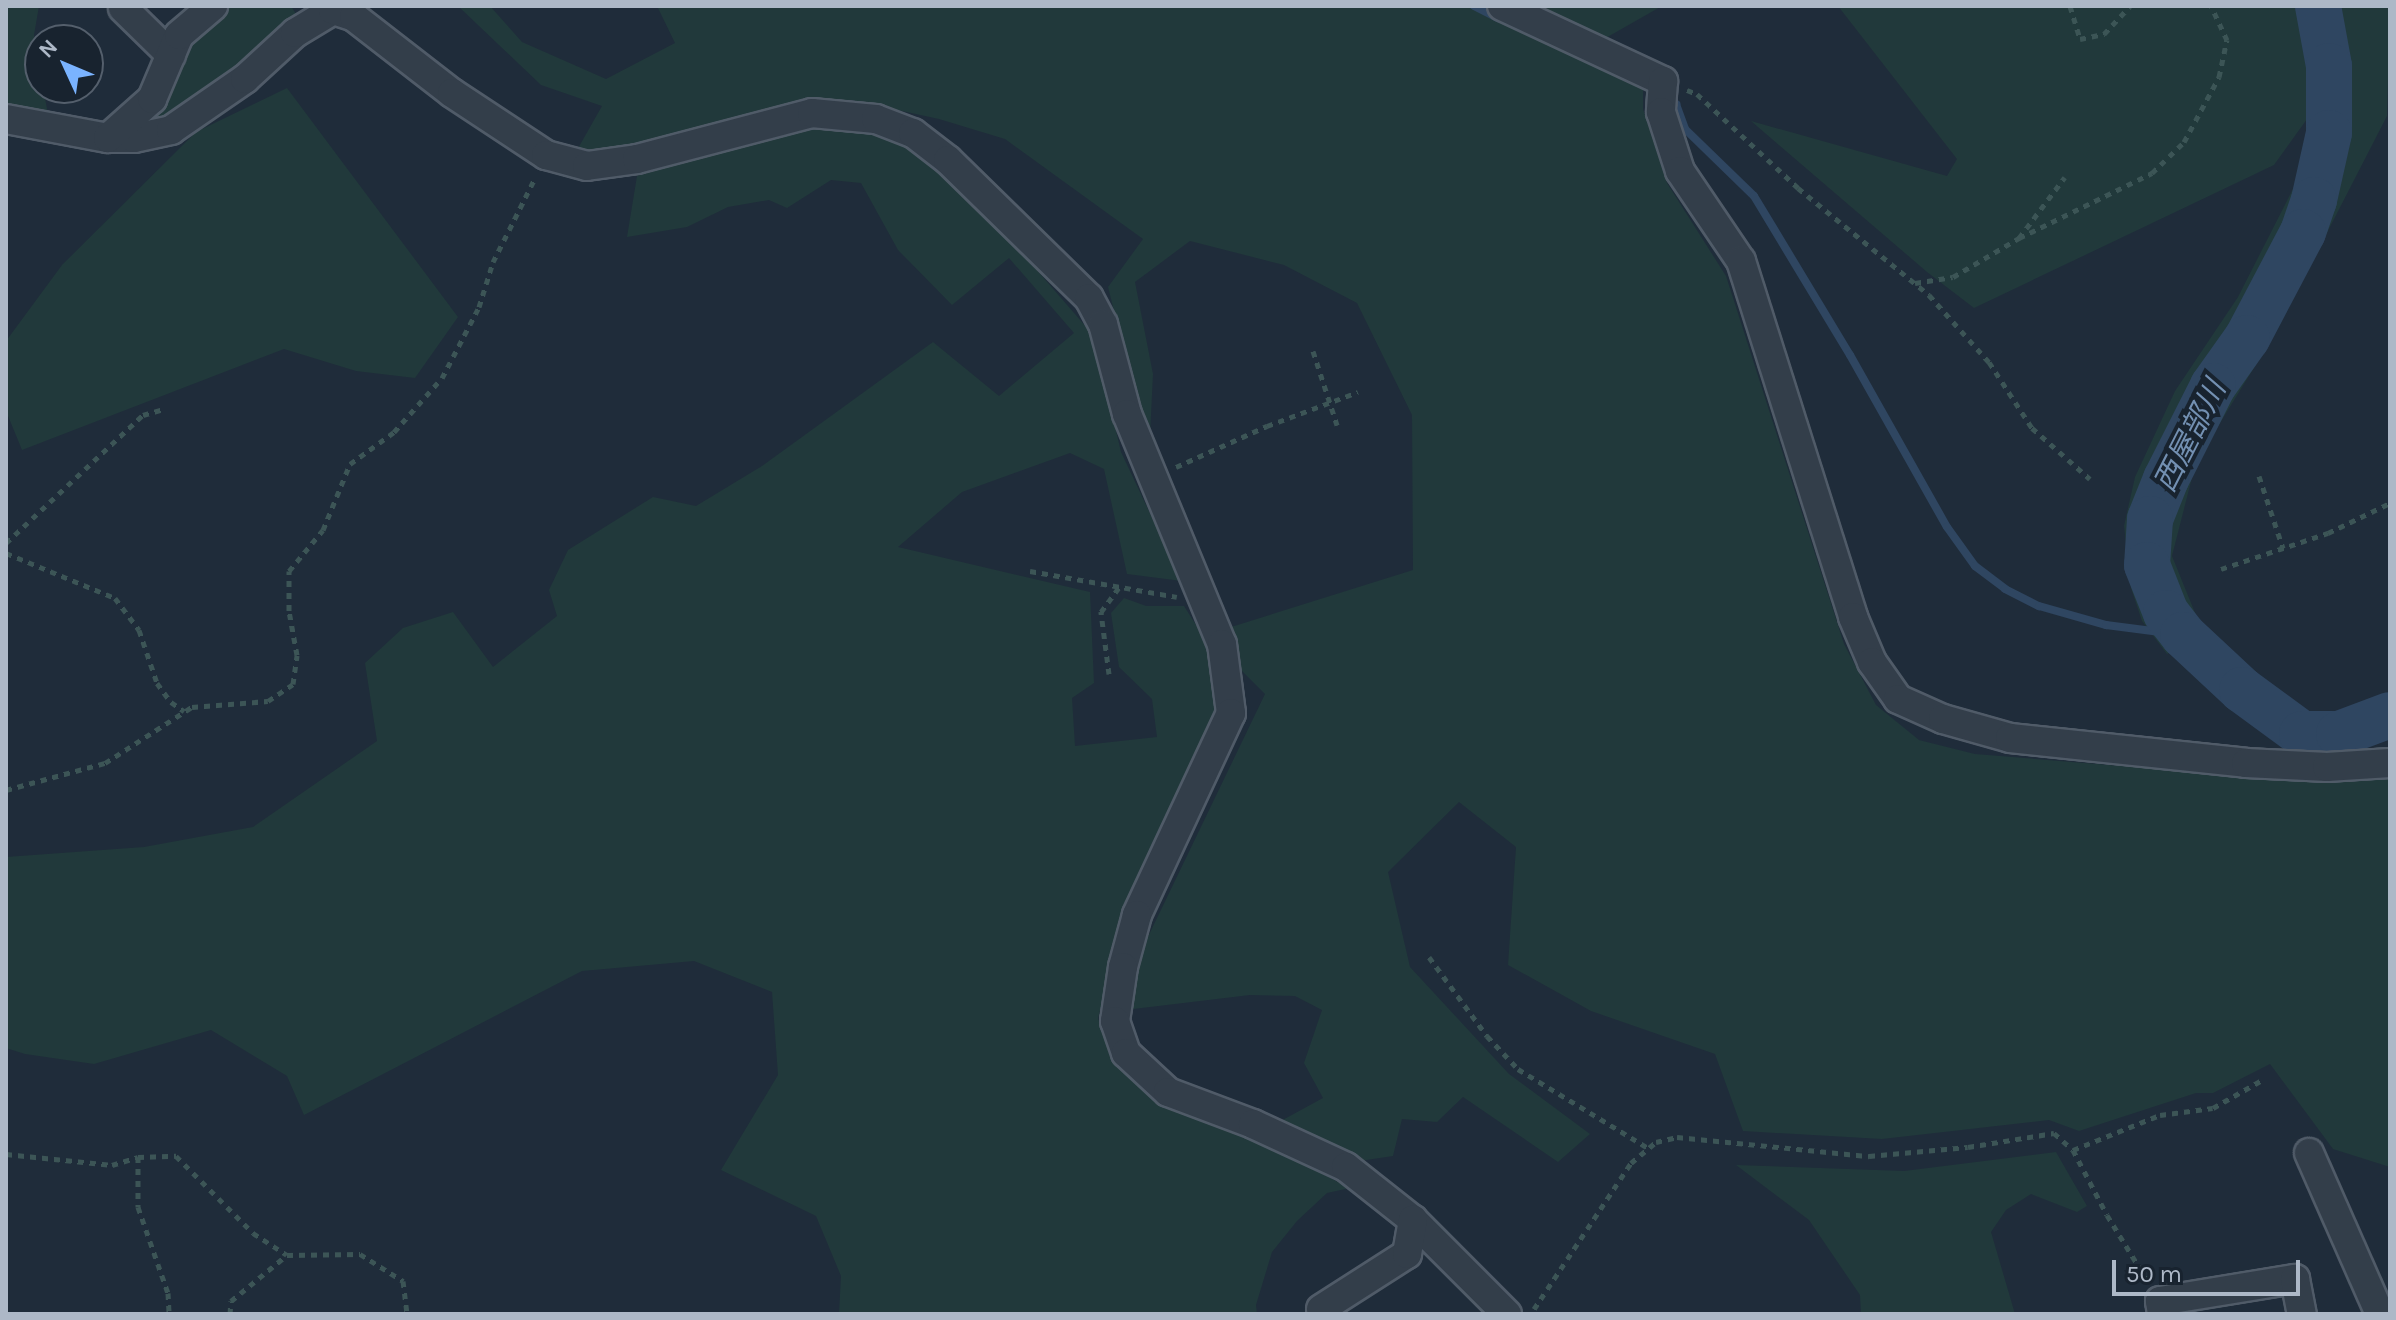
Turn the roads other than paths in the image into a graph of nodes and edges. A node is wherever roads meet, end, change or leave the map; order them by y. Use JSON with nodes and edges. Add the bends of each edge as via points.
{"nodes":[{"id":1,"x":213,"y":6,"type":"edge"},
{"id":2,"x":1502,"y":6,"type":"edge"},
{"id":3,"x":123,"y":8,"type":"edge"},
{"id":4,"x":171,"y":55,"type":"junction"},
{"id":5,"x":6,"y":119,"type":"edge"},
{"id":6,"x":108,"y":138,"type":"junction"},
{"id":7,"x":2390,"y":763,"type":"edge"},
{"id":8,"x":2309,"y":1153,"type":"dead end"},
{"id":9,"x":1413,"y":1220,"type":"junction"},
{"id":10,"x":2161,"y":1308,"type":"edge"},
{"id":11,"x":1321,"y":1309,"type":"dead end"},
{"id":12,"x":1507,"y":1314,"type":"edge"},
{"id":13,"x":2302,"y":1314,"type":"edge"},
{"id":14,"x":2380,"y":1314,"type":"edge"}],
"edges":[{"from":1,"to":4,"type":"street","via":[[179,35]]},
{"from":2,"to":7,"type":"street","via":[[1663,81],[1661,112],[1680,171],[1741,261],[1853,617],[1872,662],[1898,699],[1943,719],[2010,738],[2246,763]]},
{"from":3,"to":4,"type":"street"},
{"from":4,"to":6,"type":"street","via":[[152,99]]},
{"from":5,"to":6,"type":"street"},
{"from":6,"to":9,"type":"street","via":[[171,130],[245,79],[295,33],[333,10],[354,17],[452,93],[546,155],[587,166],[637,159],[812,113],[876,119],[913,133],[948,160],[1089,298],[1103,324],[1127,414],[1222,644],[1231,713],[1137,915],[1115,1021],[1126,1053],[1168,1092],[1346,1167]]},
{"from":8,"to":14,"type":"street"},
{"from":9,"to":11,"type":"street","via":[[1407,1254]]},
{"from":9,"to":12,"type":"street"},
{"from":10,"to":13,"type":"street","via":[[2295,1279]]}]}
